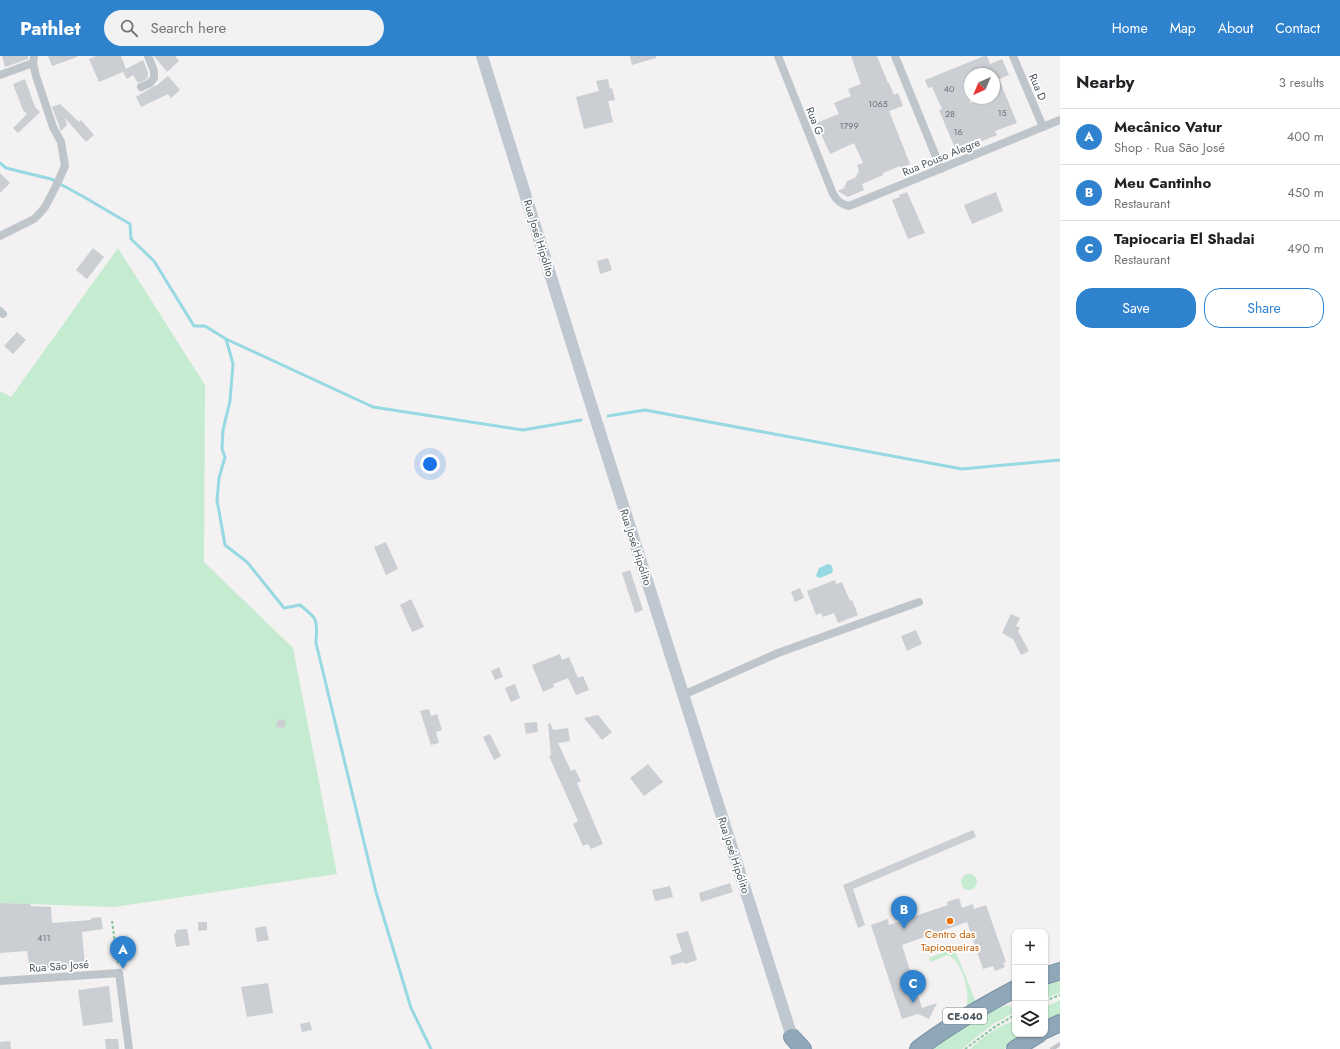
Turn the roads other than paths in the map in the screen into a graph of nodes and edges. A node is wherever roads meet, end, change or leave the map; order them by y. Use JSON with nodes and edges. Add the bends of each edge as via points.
{"nodes":[{"id":1,"x":148,"y":56,"type":"edge"},
{"id":2,"x":482,"y":56,"type":"edge"},
{"id":3,"x":778,"y":56,"type":"edge"},
{"id":4,"x":895,"y":56,"type":"edge"},
{"id":5,"x":1013,"y":56,"type":"edge"},
{"id":6,"x":33,"y":59,"type":"edge"},
{"id":7,"x":0,"y":75,"type":"edge"},
{"id":8,"x":141,"y":87,"type":"dead end"},
{"id":9,"x":1060,"y":120,"type":"edge"},
{"id":10,"x":1043,"y":127,"type":"junction"},
{"id":11,"x":941,"y":169,"type":"junction"},
{"id":12,"x":833,"y":194,"type":"joint"},
{"id":13,"x":0,"y":236,"type":"edge"},
{"id":14,"x":919,"y":602,"type":"dead end"},
{"id":15,"x":684,"y":695,"type":"junction"},
{"id":16,"x":1060,"y":971,"type":"edge"},
{"id":17,"x":1048,"y":975,"type":"edge"},
{"id":18,"x":0,"y":981,"type":"edge"},
{"id":19,"x":1012,"y":991,"type":"edge"},
{"id":20,"x":1060,"y":1022,"type":"edge"},
{"id":21,"x":1048,"y":1028,"type":"edge"},
{"id":22,"x":1034,"y":1037,"type":"edge"},
{"id":23,"x":794,"y":1043,"type":"edge"},
{"id":24,"x":1060,"y":1044,"type":"edge"},
{"id":25,"x":129,"y":1049,"type":"edge"},
{"id":26,"x":803,"y":1049,"type":"edge"},
{"id":27,"x":918,"y":1049,"type":"edge"},
{"id":28,"x":1015,"y":1049,"type":"edge"},
{"id":29,"x":1052,"y":1049,"type":"edge"}],
"edges":[{"from":1,"to":8,"type":"street","via":[[154,78]]},
{"from":2,"to":15,"type":"street","name":"Rua José Hipólito"},
{"from":3,"to":12,"type":"street","name":"Rua G"},
{"from":4,"to":11,"type":"street"},
{"from":5,"to":10,"type":"street","name":"Rua D"},
{"from":6,"to":7,"type":"street"},
{"from":6,"to":13,"type":"street","via":[[53,127],[61,142],[65,166],[45,207],[37,216]]},
{"from":9,"to":10,"type":"street","name":"Rua Pouso Alegre"},
{"from":10,"to":11,"type":"street","name":"Rua Pouso Alegre"},
{"from":11,"to":12,"type":"street","name":"Rua Pouso Alegre","via":[[849,206],[840,203]]},
{"from":14,"to":15,"type":"street","via":[[778,653]]},
{"from":15,"to":23,"type":"street","name":"Rua José Hipólito"},
{"from":16,"to":17,"type":"highway"},
{"from":18,"to":25,"type":"street","name":"Rua São José","via":[[119,973]]},
{"from":19,"to":27,"type":"highway","number":"CE-040","via":[[965,1016]]},
{"from":20,"to":21,"type":"highway"},
{"from":22,"to":28,"type":"highway"},
{"from":23,"to":26,"type":"highway"},
{"from":24,"to":29,"type":"lane"}]}
